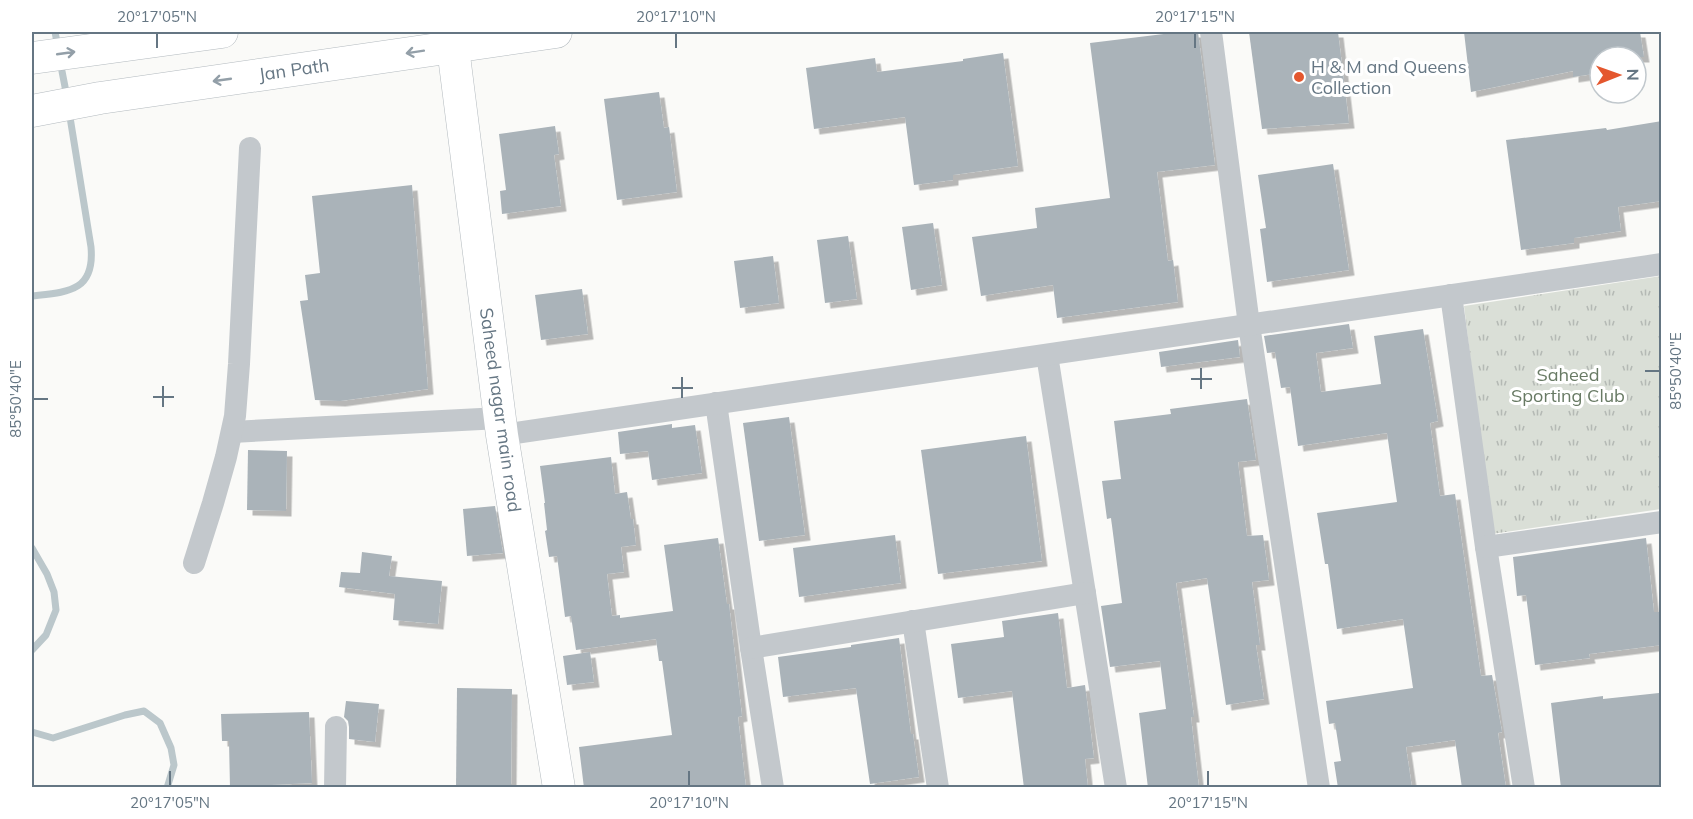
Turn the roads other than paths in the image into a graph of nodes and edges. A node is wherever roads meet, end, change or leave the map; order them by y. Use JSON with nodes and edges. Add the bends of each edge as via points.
{"nodes":[{"id":1,"x":222,"y":32,"type":"edge"},
{"id":2,"x":556,"y":32,"type":"edge"},
{"id":3,"x":1211,"y":32,"type":"edge"},
{"id":4,"x":452,"y":39,"type":"edge"},
{"id":5,"x":32,"y":58,"type":"edge"},
{"id":6,"x":33,"y":110,"type":"edge"},
{"id":7,"x":249,"y":148,"type":"dead end"},
{"id":8,"x":1662,"y":264,"type":"edge"},
{"id":9,"x":1451,"y":295,"type":"junction"},
{"id":10,"x":1249,"y":325,"type":"junction"},
{"id":11,"x":1047,"y":355,"type":"junction"},
{"id":12,"x":716,"y":403,"type":"junction"},
{"id":13,"x":501,"y":427,"type":"junction"},
{"id":14,"x":232,"y":432,"type":"junction"},
{"id":15,"x":1662,"y":522,"type":"edge"},
{"id":16,"x":1486,"y":547,"type":"junction"},
{"id":17,"x":194,"y":563,"type":"dead end"},
{"id":18,"x":1085,"y":593,"type":"junction"},
{"id":19,"x":913,"y":621,"type":"junction"},
{"id":20,"x":751,"y":648,"type":"junction"},
{"id":21,"x":336,"y":727,"type":"dead end"},
{"id":22,"x":335,"y":788,"type":"edge"},
{"id":23,"x":559,"y":788,"type":"edge"},
{"id":24,"x":773,"y":788,"type":"edge"},
{"id":25,"x":938,"y":788,"type":"edge"},
{"id":26,"x":1116,"y":788,"type":"edge"},
{"id":27,"x":1319,"y":788,"type":"edge"},
{"id":28,"x":1524,"y":788,"type":"edge"}],
"edges":[{"from":5,"to":1,"type":"main road","one_way":true},
{"from":2,"to":4,"type":"main road","name":"Jan Path"},
{"from":3,"to":10,"type":"street"},
{"from":4,"to":6,"type":"main road","name":"Jan Path","one_way":true},
{"from":4,"to":13,"type":"main road","name":"Saheed nagar main road"},
{"from":7,"to":14,"type":"street"},
{"from":8,"to":9,"type":"street"},
{"from":9,"to":10,"type":"street"},
{"from":9,"to":16,"type":"street"},
{"from":10,"to":11,"type":"street"},
{"from":10,"to":27,"type":"street"},
{"from":11,"to":12,"type":"street"},
{"from":11,"to":18,"type":"street"},
{"from":12,"to":13,"type":"street"},
{"from":12,"to":20,"type":"street"},
{"from":13,"to":14,"type":"street"},
{"from":13,"to":23,"type":"main road","name":"Saheed nagar main road"},
{"from":14,"to":17,"type":"street"},
{"from":15,"to":16,"type":"street"},
{"from":16,"to":28,"type":"street"},
{"from":18,"to":19,"type":"street"},
{"from":18,"to":26,"type":"street"},
{"from":19,"to":20,"type":"street"},
{"from":19,"to":25,"type":"street"},
{"from":20,"to":24,"type":"street"},
{"from":21,"to":22,"type":"street"}]}
